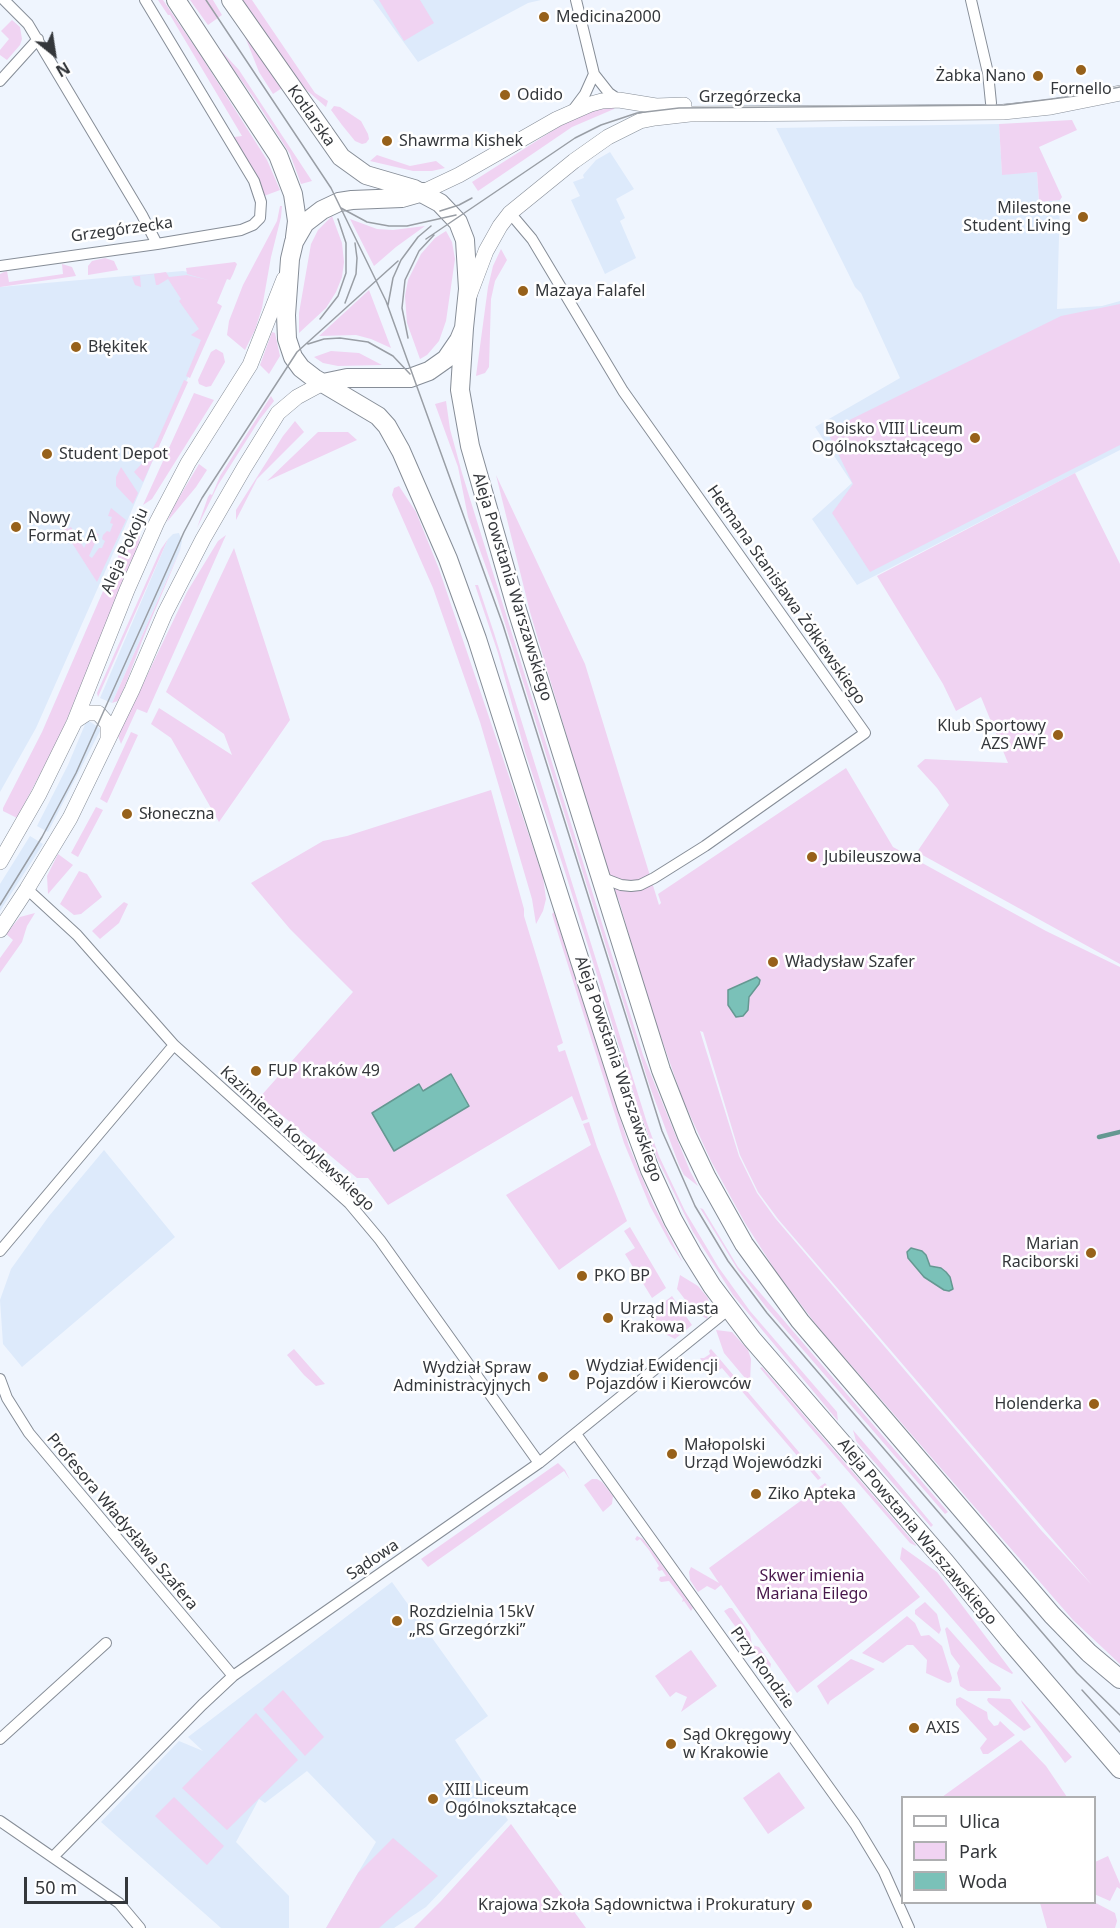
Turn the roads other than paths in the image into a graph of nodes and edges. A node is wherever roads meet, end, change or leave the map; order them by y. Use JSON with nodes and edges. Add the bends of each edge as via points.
{"nodes":[{"id":1,"x":4,"y":0,"type":"edge"},
{"id":2,"x":145,"y":0,"type":"edge"},
{"id":3,"x":176,"y":0,"type":"edge"},
{"id":4,"x":231,"y":0,"type":"edge"},
{"id":5,"x":576,"y":0,"type":"edge"},
{"id":6,"x":971,"y":0,"type":"edge"},
{"id":7,"x":38,"y":39,"type":"junction"},
{"id":8,"x":594,"y":74,"type":"junction"},
{"id":9,"x":0,"y":81,"type":"edge"},
{"id":10,"x":1120,"y":84,"type":"edge"},
{"id":11,"x":1120,"y":93,"type":"edge"},
{"id":12,"x":619,"y":100,"type":"junction"},
{"id":13,"x":991,"y":103,"type":"junction"},
{"id":14,"x":570,"y":112,"type":"junction"},
{"id":15,"x":423,"y":192,"type":"junction"},
{"id":16,"x":510,"y":213,"type":"junction"},
{"id":17,"x":157,"y":244,"type":"junction"},
{"id":18,"x":292,"y":251,"type":"junction"},
{"id":19,"x":0,"y":266,"type":"edge"},
{"id":20,"x":467,"y":304,"type":"junction"},
{"id":21,"x":464,"y":328,"type":"junction"},
{"id":22,"x":323,"y":383,"type":"junction"},
{"id":23,"x":74,"y":723,"type":"junction"},
{"id":24,"x":108,"y":739,"type":"junction"},
{"id":25,"x":1,"y":857,"type":"edge"},
{"id":26,"x":600,"y":877,"type":"junction"},
{"id":27,"x":27,"y":889,"type":"junction"},
{"id":28,"x":0,"y":930,"type":"edge"},
{"id":29,"x":174,"y":1045,"type":"junction"},
{"id":30,"x":0,"y":1251,"type":"edge"},
{"id":31,"x":729,"y":1310,"type":"junction"},
{"id":32,"x":0,"y":1379,"type":"edge"},
{"id":33,"x":576,"y":1434,"type":"junction"},
{"id":34,"x":539,"y":1462,"type":"junction"},
{"id":35,"x":106,"y":1642,"type":"dead end"},
{"id":36,"x":232,"y":1676,"type":"junction"},
{"id":37,"x":1120,"y":1679,"type":"edge"},
{"id":38,"x":0,"y":1739,"type":"edge"},
{"id":39,"x":1114,"y":1763,"type":"edge"},
{"id":40,"x":0,"y":1821,"type":"edge"},
{"id":41,"x":53,"y":1857,"type":"junction"},
{"id":42,"x":140,"y":1928,"type":"edge"},
{"id":43,"x":909,"y":1928,"type":"edge"}],
"edges":[{"from":1,"to":7,"type":"street"},
{"from":2,"to":17,"type":"street","name":"Grzegórzecka","via":[[255,184],[261,202],[261,215],[249,227]]},
{"from":3,"to":18,"type":"main road","via":[[284,169],[296,213]]},
{"from":4,"to":15,"type":"main road","name":"Kotlarska","via":[[341,157],[366,174]]},
{"from":5,"to":8,"type":"street"},
{"from":6,"to":13,"type":"street"},
{"from":7,"to":9,"type":"street"},
{"from":7,"to":17,"type":"street"},
{"from":8,"to":12,"type":"street"},
{"from":8,"to":14,"type":"street","via":[[585,94]]},
{"from":10,"to":13,"type":"street","name":"Grzegórzecka"},
{"from":11,"to":16,"type":"street","name":"Grzegórzecka","via":[[1003,112],[690,114],[656,118],[627,126],[608,137]]},
{"from":12,"to":13,"type":"street","name":"Grzegórzecka","via":[[656,106]]},
{"from":12,"to":14,"type":"street","name":"Grzegórzecka","via":[[602,101]]},
{"from":14,"to":15,"type":"street","name":"Grzegórzecka"},
{"from":15,"to":18,"type":"main road","via":[[402,198],[335,203],[305,223]]},
{"from":15,"to":20,"type":"main road","via":[[447,209],[463,233],[467,249]]},
{"from":16,"to":20,"type":"street","name":"Grzegórzecka","via":[[486,251]]},
{"from":16,"to":26,"type":"street","name":"Hetmana Stanisława Żółkiewskiego","via":[[532,239],[623,391],[866,733],[654,878],[631,886]]},
{"from":17,"to":19,"type":"street","name":"Grzegórzecka"},
{"from":18,"to":22,"type":"main road","via":[[286,322],[289,348],[301,368]]},
{"from":18,"to":23,"type":"street","name":"Aleja Pokoju","via":[[254,358],[157,522]]},
{"from":20,"to":21,"type":"main road"},
{"from":21,"to":22,"type":"main road","via":[[446,359],[418,375]]},
{"from":21,"to":26,"type":"main road","name":"Aleja Powstania Warszawskiego","via":[[460,390],[470,446]]},
{"from":22,"to":24,"type":"street","via":[[278,413],[249,459],[186,572]]},
{"from":22,"to":31,"type":"main road","name":"Aleja Powstania Warszawskiego","via":[[383,421],[410,472],[477,639],[650,1170],[692,1254]]},
{"from":23,"to":24,"type":"street","via":[[87,712],[98,713],[108,724]]},
{"from":23,"to":25,"type":"street","name":"Aleja Pokoju","via":[[39,794]]},
{"from":24,"to":27,"type":"street","via":[[70,818]]},
{"from":26,"to":37,"type":"main road","name":"Aleja Powstania Warszawskiego","via":[[673,1104],[707,1178],[749,1252],[814,1338],[1045,1606]]},
{"from":27,"to":28,"type":"street"},
{"from":27,"to":29,"type":"street","name":"Kazimierza Kordylewskiego","via":[[77,935]]},
{"from":29,"to":30,"type":"street"},
{"from":29,"to":34,"type":"street","name":"Kazimierza Kordylewskiego","via":[[355,1210]]},
{"from":31,"to":33,"type":"street","name":"Sądowa"},
{"from":31,"to":39,"type":"main road","name":"Aleja Powstania Warszawskiego"},
{"from":32,"to":36,"type":"street","name":"Profesora Władysława Szafera","via":[[29,1433]]},
{"from":33,"to":34,"type":"street","name":"Sądowa"},
{"from":33,"to":43,"type":"street","name":"Przy Rondzie","via":[[855,1824],[884,1872]]},
{"from":34,"to":36,"type":"street","name":"Sądowa"},
{"from":35,"to":38,"type":"street"},
{"from":36,"to":41,"type":"street","name":"Sądowa"},
{"from":40,"to":41,"type":"street"},
{"from":41,"to":42,"type":"street","via":[[119,1903]]}]}
